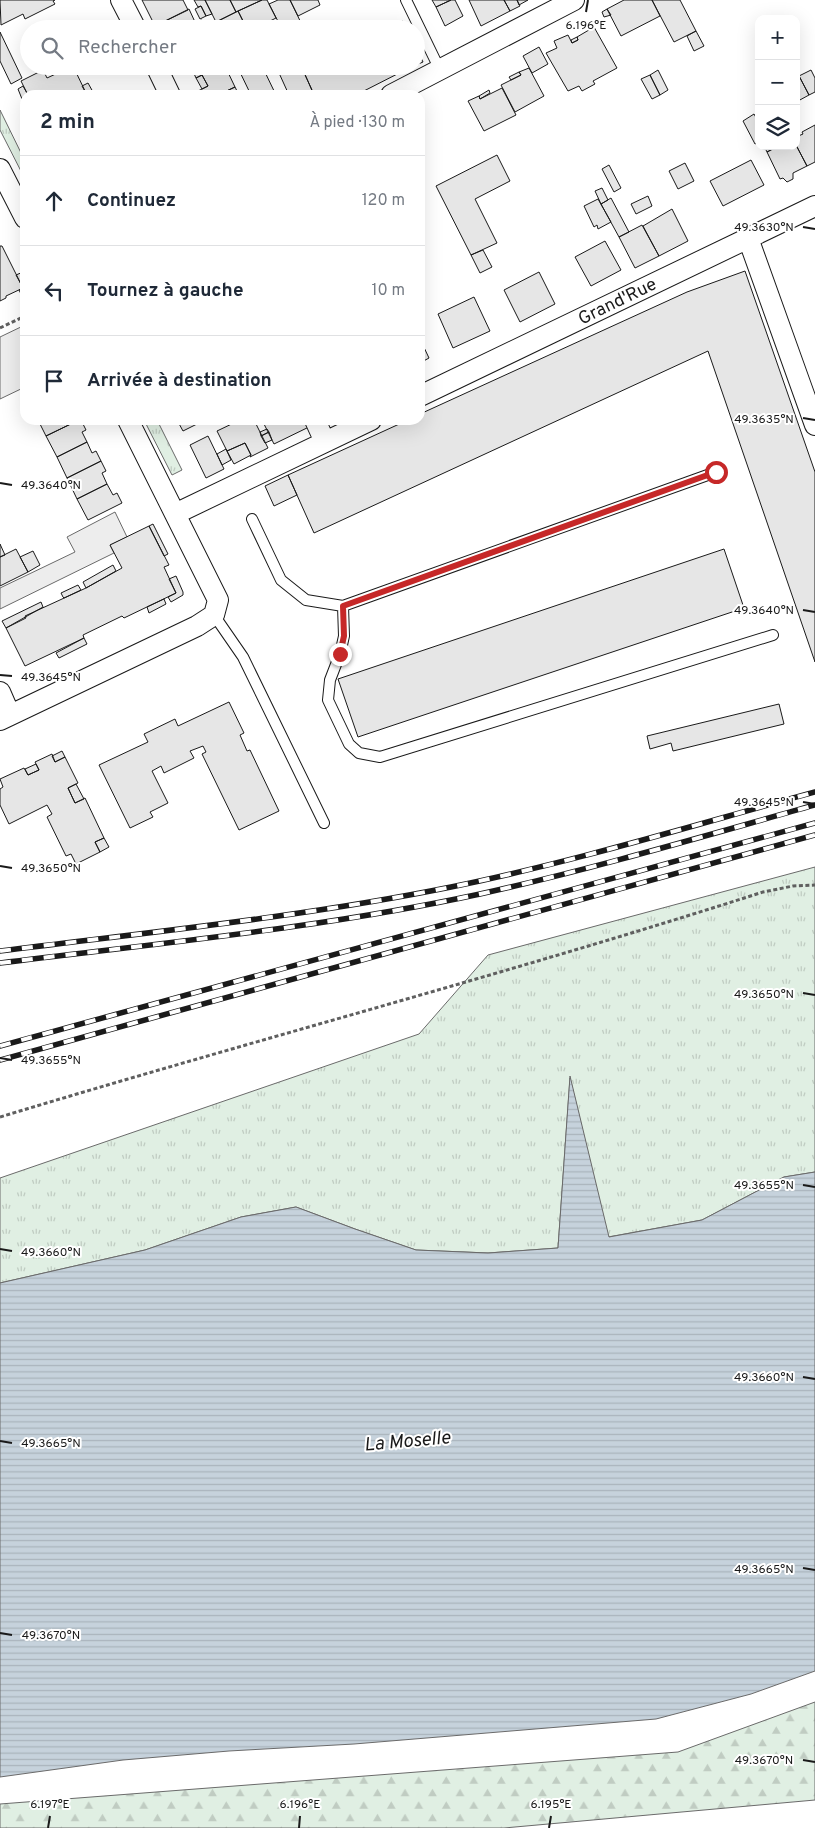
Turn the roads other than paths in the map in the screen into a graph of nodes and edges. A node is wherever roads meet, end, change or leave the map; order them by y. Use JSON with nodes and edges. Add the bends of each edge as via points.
{"nodes":[{"id":1,"x":121,"y":0,"type":"edge"},
{"id":2,"x":406,"y":0,"type":"edge"},
{"id":3,"x":574,"y":0,"type":"edge"},
{"id":4,"x":131,"y":20,"type":"edge"},
{"id":5,"x":416,"y":20,"type":"edge"},
{"id":6,"x":425,"y":39,"type":"edge"},
{"id":7,"x":440,"y":70,"type":"junction"},
{"id":8,"x":160,"y":75,"type":"edge"},
{"id":9,"x":168,"y":90,"type":"edge"},
{"id":10,"x":401,"y":90,"type":"edge"},
{"id":11,"x":0,"y":169,"type":"edge"},
{"id":12,"x":815,"y":206,"type":"edge"},
{"id":13,"x":20,"y":208,"type":"edge"},
{"id":14,"x":748,"y":238,"type":"junction"},
{"id":15,"x":425,"y":394,"type":"edge"},
{"id":16,"x":130,"y":425,"type":"edge"},
{"id":17,"x":317,"y":425,"type":"edge"},
{"id":18,"x":361,"y":425,"type":"edge"},
{"id":19,"x":815,"y":425,"type":"edge"},
{"id":20,"x":325,"y":442,"type":"junction"},
{"id":21,"x":716,"y":472,"type":"dead end"},
{"id":22,"x":175,"y":514,"type":"junction"},
{"id":23,"x":252,"y":519,"type":"dead end"},
{"id":24,"x":343,"y":606,"type":"junction"},
{"id":25,"x":214,"y":614,"type":"junction"},
{"id":26,"x":773,"y":635,"type":"dead end"},
{"id":27,"x":0,"y":692,"type":"edge"},
{"id":28,"x":5,"y":718,"type":"edge"},
{"id":29,"x":324,"y":823,"type":"dead end"}],
"edges":[{"from":1,"to":4,"type":"street"},
{"from":2,"to":5,"type":"lane"},
{"from":3,"to":7,"type":"street"},
{"from":6,"to":7,"type":"lane"},
{"from":7,"to":10,"type":"street"},
{"from":8,"to":9,"type":"street"},
{"from":11,"to":13,"type":"street"},
{"from":12,"to":14,"type":"street","name":"Grand'Rue"},
{"from":14,"to":15,"type":"street","name":"Grand'Rue"},
{"from":14,"to":19,"type":"street"},
{"from":16,"to":22,"type":"street"},
{"from":17,"to":20,"type":"street"},
{"from":18,"to":20,"type":"street"},
{"from":20,"to":22,"type":"street"},
{"from":21,"to":24,"type":"lane"},
{"from":22,"to":25,"type":"street","via":[[218,600]]},
{"from":23,"to":24,"type":"lane","via":[[281,580],[306,600]]},
{"from":24,"to":26,"type":"lane","via":[[344,636],[330,680],[328,700],[348,744],[359,753],[380,757]]},
{"from":25,"to":28,"type":"street","via":[[172,638]]},
{"from":25,"to":29,"type":"lane","via":[[243,657]]},
{"from":27,"to":28,"type":"street"}]}
